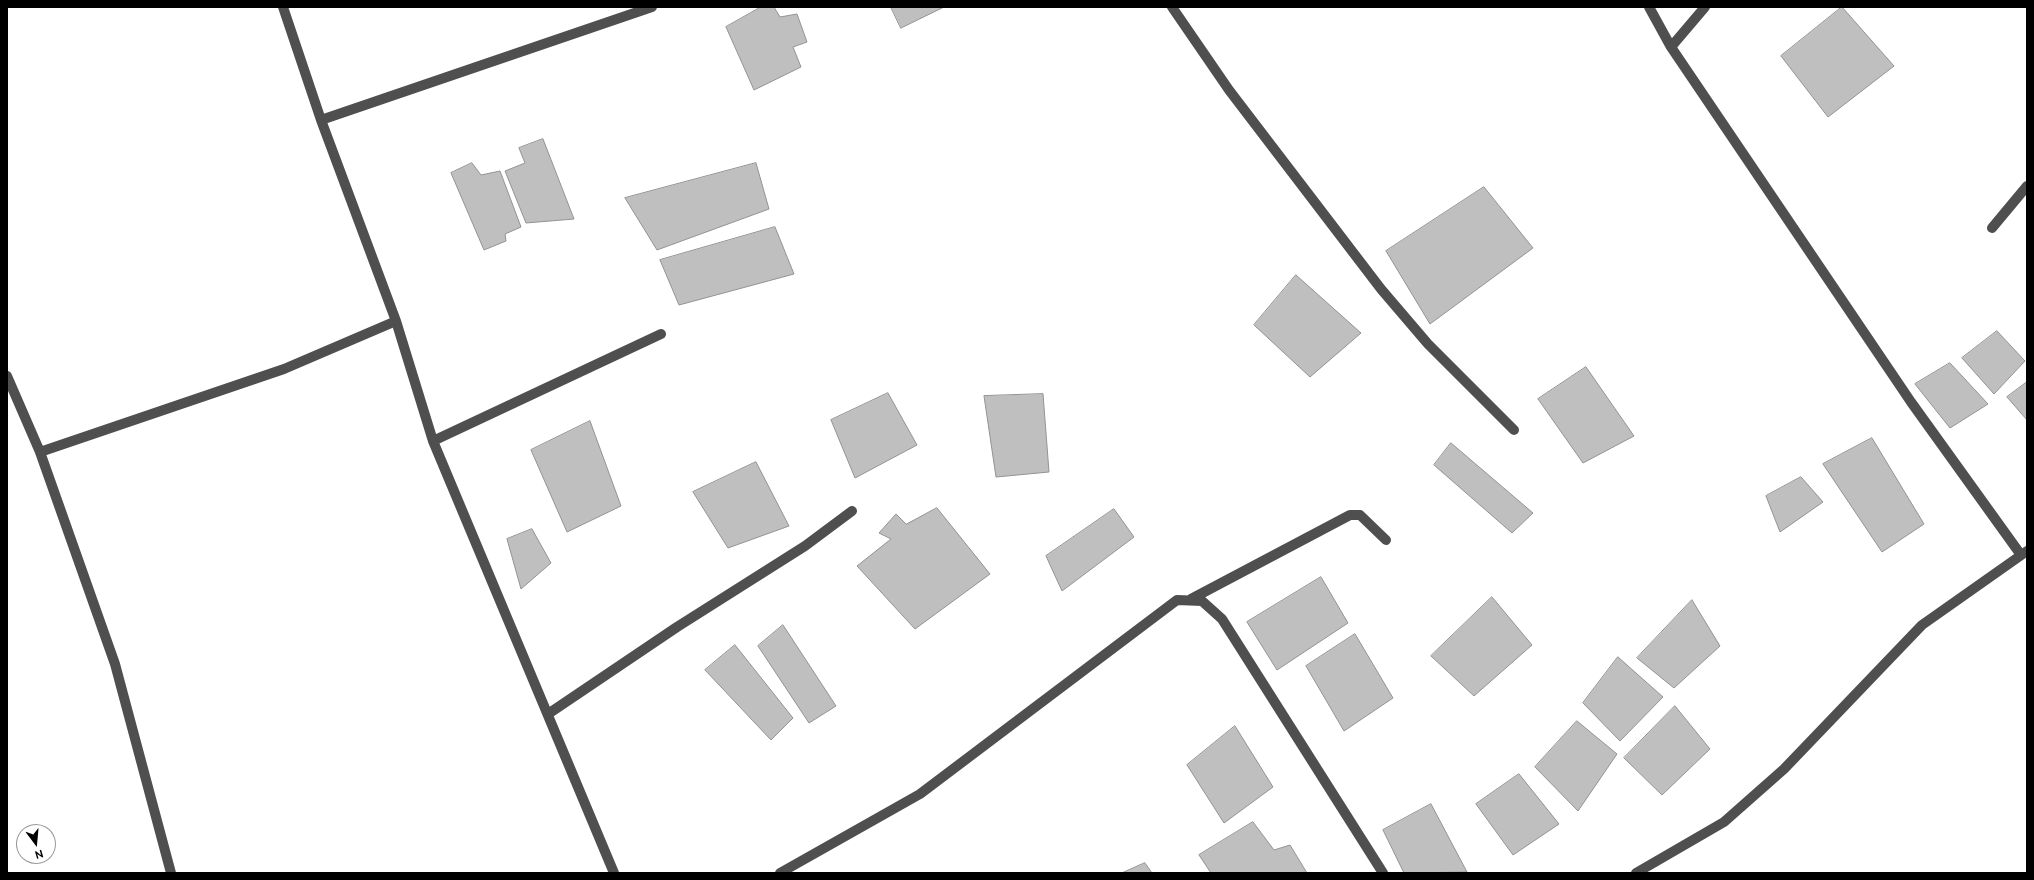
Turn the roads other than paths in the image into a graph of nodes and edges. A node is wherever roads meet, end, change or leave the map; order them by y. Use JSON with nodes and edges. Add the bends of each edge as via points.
{"nodes":[{"id":1,"x":283,"y":7,"type":"edge"},
{"id":2,"x":652,"y":7,"type":"edge"},
{"id":3,"x":1172,"y":7,"type":"edge"},
{"id":4,"x":1648,"y":7,"type":"edge"},
{"id":5,"x":1705,"y":7,"type":"edge"},
{"id":6,"x":1670,"y":46,"type":"junction"},
{"id":7,"x":321,"y":120,"type":"junction"},
{"id":8,"x":2027,"y":186,"type":"edge"},
{"id":9,"x":1992,"y":228,"type":"dead end"},
{"id":10,"x":396,"y":321,"type":"junction"},
{"id":11,"x":661,"y":334,"type":"dead end"},
{"id":12,"x":7,"y":376,"type":"edge"},
{"id":13,"x":1514,"y":430,"type":"dead end"},
{"id":14,"x":433,"y":441,"type":"junction"},
{"id":15,"x":40,"y":452,"type":"junction"},
{"id":16,"x":852,"y":511,"type":"dead end"},
{"id":17,"x":1386,"y":540,"type":"dead end"},
{"id":18,"x":2024,"y":553,"type":"edge"},
{"id":19,"x":1189,"y":600,"type":"junction"},
{"id":20,"x":548,"y":714,"type":"junction"},
{"id":21,"x":171,"y":873,"type":"edge"},
{"id":22,"x":614,"y":873,"type":"edge"},
{"id":23,"x":780,"y":873,"type":"edge"},
{"id":24,"x":1383,"y":873,"type":"edge"},
{"id":25,"x":1636,"y":873,"type":"edge"}],
"edges":[{"from":1,"to":7,"type":"street"},
{"from":2,"to":7,"type":"street"},
{"from":3,"to":13,"type":"street","via":[[1229,90],[1381,289],[1428,344]]},
{"from":4,"to":6,"type":"street"},
{"from":5,"to":6,"type":"street"},
{"from":6,"to":18,"type":"street","via":[[1911,402]]},
{"from":7,"to":10,"type":"street"},
{"from":8,"to":9,"type":"street"},
{"from":10,"to":14,"type":"street"},
{"from":10,"to":15,"type":"street","via":[[284,369]]},
{"from":11,"to":14,"type":"street"},
{"from":12,"to":15,"type":"street"},
{"from":14,"to":20,"type":"street"},
{"from":15,"to":21,"type":"street","via":[[115,664]]},
{"from":16,"to":20,"type":"street","via":[[805,546],[677,627]]},
{"from":17,"to":19,"type":"street","via":[[1360,515],[1350,515]]},
{"from":18,"to":25,"type":"street","via":[[1922,624],[1784,769],[1724,822]]},
{"from":19,"to":23,"type":"street","via":[[1177,600],[920,794]]},
{"from":19,"to":24,"type":"street","via":[[1202,601],[1222,619]]},
{"from":20,"to":22,"type":"street"}]}
